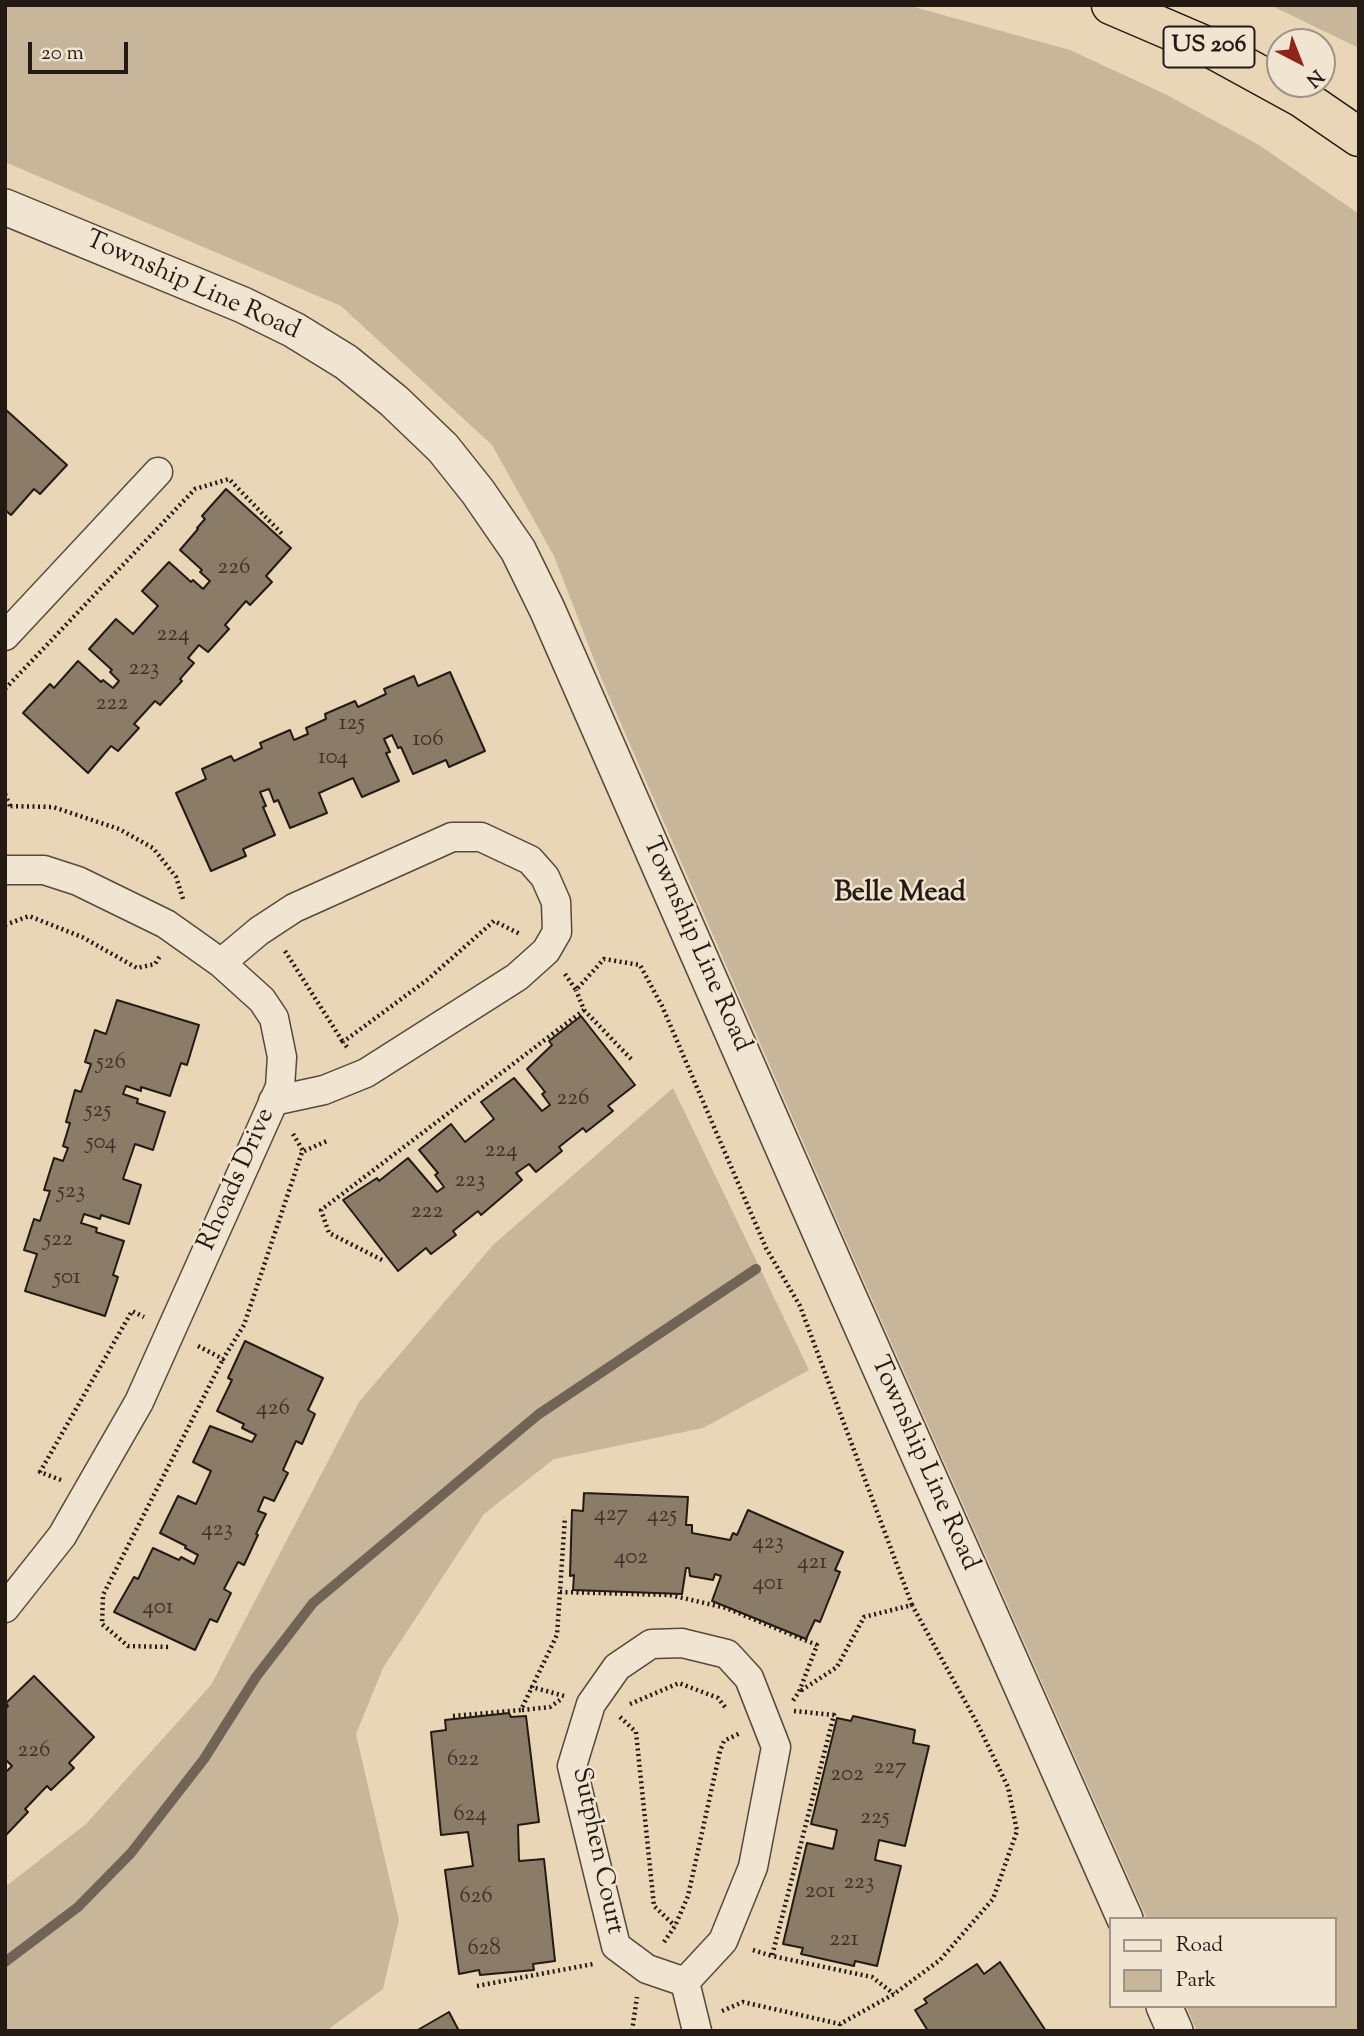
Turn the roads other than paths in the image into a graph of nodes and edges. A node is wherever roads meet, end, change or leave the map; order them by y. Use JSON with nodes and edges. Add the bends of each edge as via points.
{"nodes":[{"id":1,"x":1111,"y":5,"type":"edge"},
{"id":2,"x":1359,"y":137,"type":"edge"},
{"id":3,"x":5,"y":206,"type":"edge"},
{"id":4,"x":158,"y":472,"type":"dead end"},
{"id":5,"x":5,"y":636,"type":"edge"},
{"id":6,"x":5,"y":870,"type":"edge"},
{"id":7,"x":221,"y":963,"type":"junction"},
{"id":8,"x":274,"y":1101,"type":"junction"},
{"id":9,"x":5,"y":1608,"type":"edge"},
{"id":10,"x":1124,"y":1917,"type":"edge"},
{"id":11,"x":685,"y":1982,"type":"junction"},
{"id":12,"x":1165,"y":2008,"type":"edge"},
{"id":13,"x":707,"y":2022,"type":"edge"},
{"id":14,"x":1175,"y":2031,"type":"edge"}],
"edges":[{"from":1,"to":2,"type":"highway","number":"US 206","via":[[1209,47],[1302,98]]},
{"from":3,"to":10,"type":"street","name":"Township Line Road","via":[[243,305],[346,362],[443,449],[518,550]]},
{"from":4,"to":5,"type":"street"},
{"from":6,"to":7,"type":"street","name":"Rhoads Drive","via":[[44,870],[78,881],[166,924]]},
{"from":7,"to":8,"type":"street","name":"Rhoads Drive","via":[[262,1000],[274,1018],[282,1057]]},
{"from":7,"to":8,"type":"street","via":[[294,908],[452,837],[481,837],[530,860],[545,877],[556,902],[557,932],[546,951],[517,977],[366,1073],[324,1090]]},
{"from":8,"to":9,"type":"street","name":"Rhoads Drive","via":[[139,1402],[62,1536]]},
{"from":11,"to":11,"type":"street","name":"Sutphen Court","via":[[723,1941],[753,1867],[776,1747],[749,1678],[727,1654],[682,1643],[651,1644],[617,1667],[592,1704],[572,1766],[616,1946],[647,1969]]},
{"from":11,"to":13,"type":"street"},
{"from":12,"to":14,"type":"street"}]}
